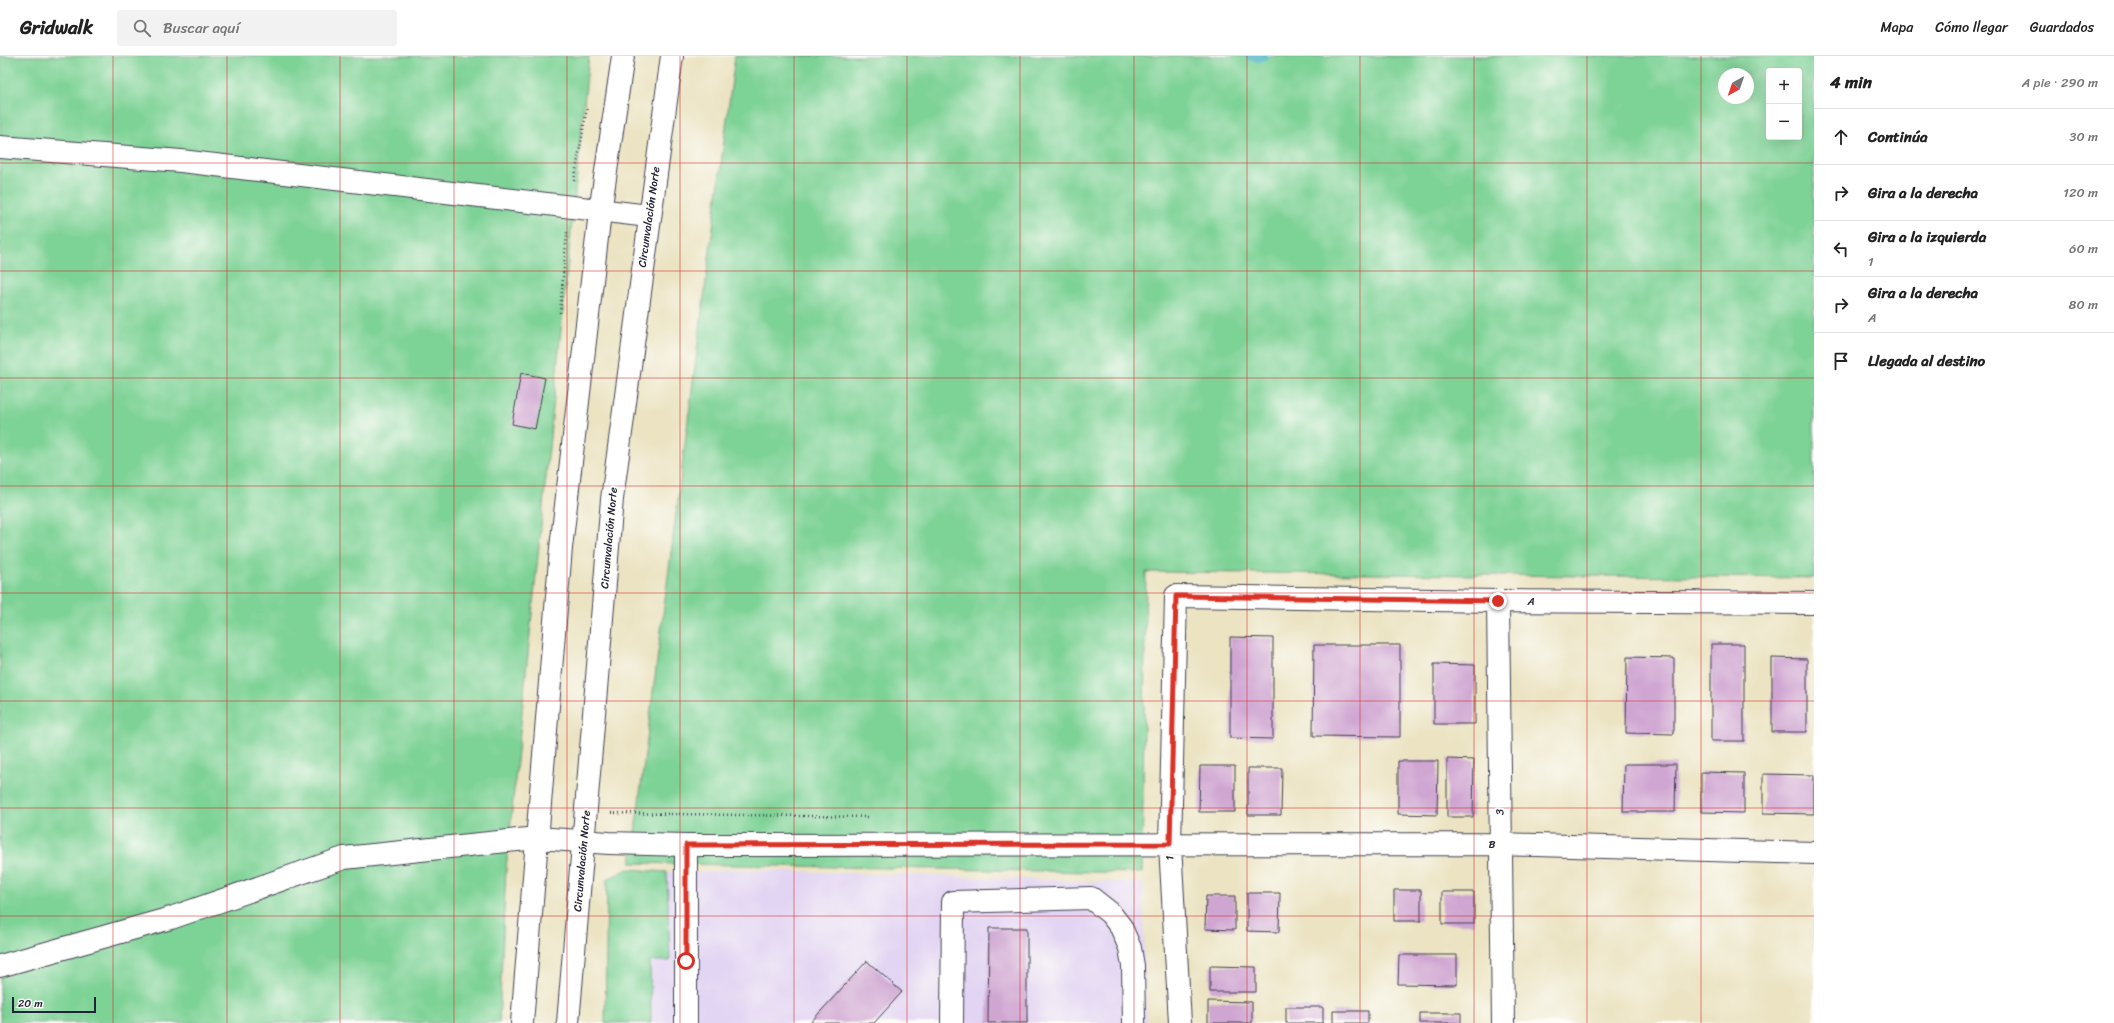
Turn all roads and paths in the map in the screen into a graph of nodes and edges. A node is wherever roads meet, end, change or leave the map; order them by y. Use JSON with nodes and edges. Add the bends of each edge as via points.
{"nodes":[{"id":1,"x":623,"y":56,"type":"edge"},
{"id":2,"x":672,"y":56,"type":"edge"},
{"id":3,"x":0,"y":147,"type":"edge"},
{"id":4,"x":600,"y":212,"type":"junction"},
{"id":5,"x":649,"y":216,"type":"junction"},
{"id":6,"x":1176,"y":596,"type":"joint"},
{"id":7,"x":1498,"y":601,"type":"junction"},
{"id":8,"x":1814,"y":603,"type":"edge"},
{"id":9,"x":537,"y":838,"type":"junction"},
{"id":10,"x":582,"y":841,"type":"junction"},
{"id":11,"x":1170,"y":844,"type":"junction"},
{"id":12,"x":1500,"y":844,"type":"junction"},
{"id":13,"x":686,"y":845,"type":"junction"},
{"id":14,"x":1814,"y":853,"type":"edge"},
{"id":15,"x":0,"y":966,"type":"edge"},
{"id":16,"x":522,"y":1023,"type":"edge"},
{"id":17,"x":568,"y":1023,"type":"edge"},
{"id":18,"x":686,"y":1023,"type":"edge"},
{"id":19,"x":952,"y":1023,"type":"edge"},
{"id":20,"x":1134,"y":1023,"type":"edge"},
{"id":21,"x":1180,"y":1023,"type":"edge"},
{"id":22,"x":1503,"y":1023,"type":"edge"}],
"edges":[{"from":1,"to":4,"type":"main road"},
{"from":2,"to":5,"type":"main road","name":"Circunvalación Norte"},
{"from":3,"to":4,"type":"main road","via":[[181,161]]},
{"from":4,"to":5,"type":"main road"},
{"from":4,"to":9,"type":"main road","via":[[561,548]]},
{"from":5,"to":10,"type":"main road","name":"Circunvalación Norte","via":[[612,499]]},
{"from":6,"to":7,"type":"main road","name":"A"},
{"from":6,"to":11,"type":"main road","name":"1"},
{"from":7,"to":8,"type":"main road","name":"A"},
{"from":7,"to":12,"type":"main road","name":"3"},
{"from":9,"to":10,"type":"main road","name":"B"},
{"from":9,"to":15,"type":"main road","name":"B","via":[[344,858],[171,918]]},
{"from":9,"to":16,"type":"main road"},
{"from":10,"to":13,"type":"main road","name":"B"},
{"from":10,"to":17,"type":"main road","name":"Circunvalación Norte"},
{"from":11,"to":12,"type":"main road","name":"B"},
{"from":11,"to":13,"type":"main road","name":"B"},
{"from":11,"to":21,"type":"main road","name":"1"},
{"from":12,"to":14,"type":"main road","name":"B"},
{"from":12,"to":22,"type":"main road","name":"3"},
{"from":13,"to":18,"type":"main road"},
{"from":19,"to":20,"type":"main road","via":[[953,902],[1091,898],[1118,922],[1130,948],[1133,966]]}]}
